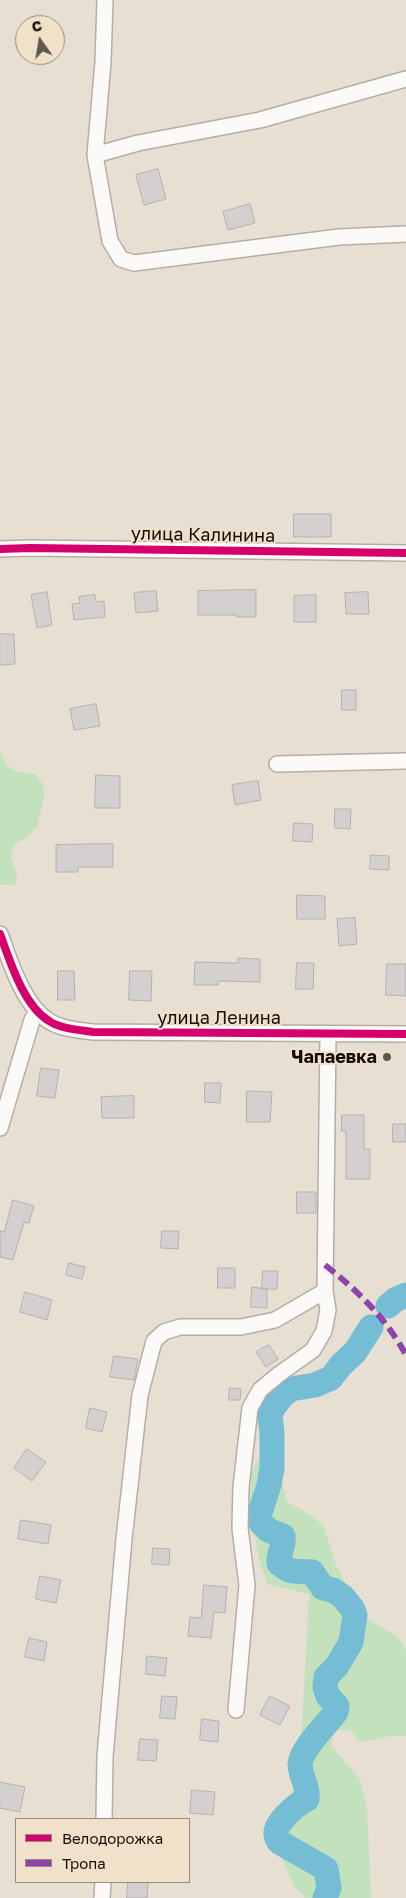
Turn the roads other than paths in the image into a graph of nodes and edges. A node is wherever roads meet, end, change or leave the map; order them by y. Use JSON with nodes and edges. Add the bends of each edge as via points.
{"nodes":[{"id":1,"x":106,"y":0,"type":"edge"},
{"id":2,"x":406,"y":79,"type":"edge"},
{"id":3,"x":95,"y":155,"type":"junction"},
{"id":4,"x":406,"y":234,"type":"edge"},
{"id":5,"x":0,"y":549,"type":"edge"},
{"id":6,"x":406,"y":553,"type":"edge"},
{"id":7,"x":406,"y":761,"type":"edge"},
{"id":8,"x":277,"y":764,"type":"dead end"},
{"id":9,"x":0,"y":934,"type":"edge"},
{"id":10,"x":37,"y":1011,"type":"junction"},
{"id":11,"x":328,"y":1034,"type":"junction"},
{"id":12,"x":406,"y":1034,"type":"edge"},
{"id":13,"x":0,"y":1128,"type":"edge"},
{"id":14,"x":325,"y":1291,"type":"junction"},
{"id":15,"x":236,"y":1710,"type":"dead end"},
{"id":16,"x":104,"y":1818,"type":"edge"},
{"id":17,"x":103,"y":1883,"type":"edge"},
{"id":18,"x":102,"y":1898,"type":"edge"}],
"edges":[{"from":1,"to":3,"type":"street"},
{"from":2,"to":3,"type":"street","via":[[260,120]]},
{"from":3,"to":4,"type":"street","via":[[110,241],[121,259],[134,263],[339,237]]},
{"from":5,"to":6,"type":"street","name":"улица Калинина"},
{"from":7,"to":8,"type":"street"},
{"from":9,"to":10,"type":"street","via":[[15,972]]},
{"from":10,"to":11,"type":"street","name":"улица Ленина","via":[[49,1021],[67,1028],[93,1032]]},
{"from":10,"to":13,"type":"street"},
{"from":11,"to":12,"type":"street","name":"улица Ленина"},
{"from":11,"to":14,"type":"street"},
{"from":14,"to":15,"type":"street","via":[[328,1310],[324,1331],[313,1350],[260,1390],[250,1408],[241,1488],[240,1528],[247,1585]]},
{"from":14,"to":16,"type":"street","via":[[275,1320],[241,1326],[180,1327],[164,1332],[154,1341],[140,1395],[104,1756]]},
{"from":17,"to":18,"type":"street"}]}
